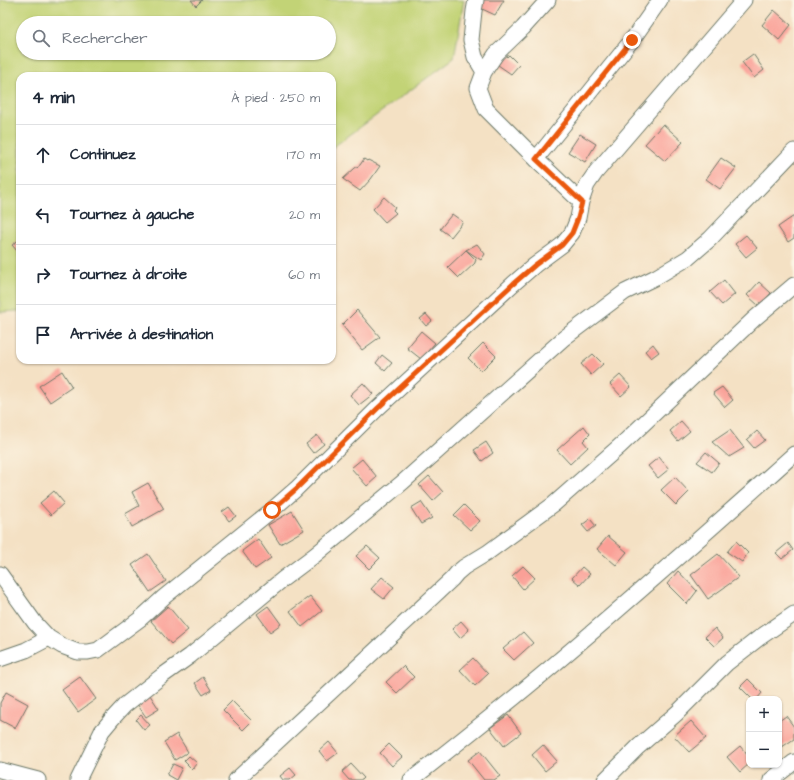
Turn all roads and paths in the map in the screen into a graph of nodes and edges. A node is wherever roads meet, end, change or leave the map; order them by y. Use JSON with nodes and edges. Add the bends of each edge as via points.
{"nodes":[{"id":1,"x":476,"y":0,"type":"edge"},
{"id":2,"x":548,"y":0,"type":"edge"},
{"id":3,"x":660,"y":0,"type":"edge"},
{"id":4,"x":744,"y":0,"type":"edge"},
{"id":5,"x":484,"y":72,"type":"junction"},
{"id":6,"x":794,"y":151,"type":"edge"},
{"id":7,"x":536,"y":159,"type":"junction"},
{"id":8,"x":582,"y":202,"type":"junction"},
{"id":9,"x":794,"y":285,"type":"edge"},
{"id":10,"x":794,"y":454,"type":"edge"},
{"id":11,"x":0,"y":574,"type":"edge"},
{"id":12,"x":794,"y":614,"type":"edge"},
{"id":13,"x":42,"y":637,"type":"junction"},
{"id":14,"x":0,"y":659,"type":"edge"},
{"id":15,"x":794,"y":762,"type":"edge"},
{"id":16,"x":0,"y":770,"type":"edge"},
{"id":17,"x":38,"y":780,"type":"edge"},
{"id":18,"x":78,"y":780,"type":"edge"},
{"id":19,"x":236,"y":780,"type":"edge"},
{"id":20,"x":411,"y":780,"type":"edge"},
{"id":21,"x":605,"y":780,"type":"edge"},
{"id":22,"x":771,"y":780,"type":"edge"}],
"edges":[{"from":1,"to":5,"type":"street","via":[[470,40]]},
{"from":2,"to":5,"type":"street","via":[[496,54]]},
{"from":3,"to":7,"type":"street","via":[[632,40]]},
{"from":4,"to":8,"type":"street","via":[[596,172],[587,185]]},
{"from":5,"to":7,"type":"street","via":[[478,88],[486,109]]},
{"from":6,"to":18,"type":"street","via":[[710,239],[688,258],[625,292],[564,338],[403,482],[190,656],[125,705],[102,731]]},
{"from":7,"to":8,"type":"street"},
{"from":8,"to":13,"type":"street","via":[[572,233],[562,245],[513,284],[378,408],[296,489],[140,619],[98,650],[88,652],[78,652]]},
{"from":9,"to":19,"type":"street","via":[[554,504],[458,573]]},
{"from":10,"to":20,"type":"street","via":[[550,668]]},
{"from":11,"to":13,"type":"street"},
{"from":12,"to":21,"type":"street","via":[[727,664]]},
{"from":13,"to":14,"type":"street","via":[[26,650]]},
{"from":15,"to":22,"type":"street"},
{"from":16,"to":17,"type":"street"}]}
